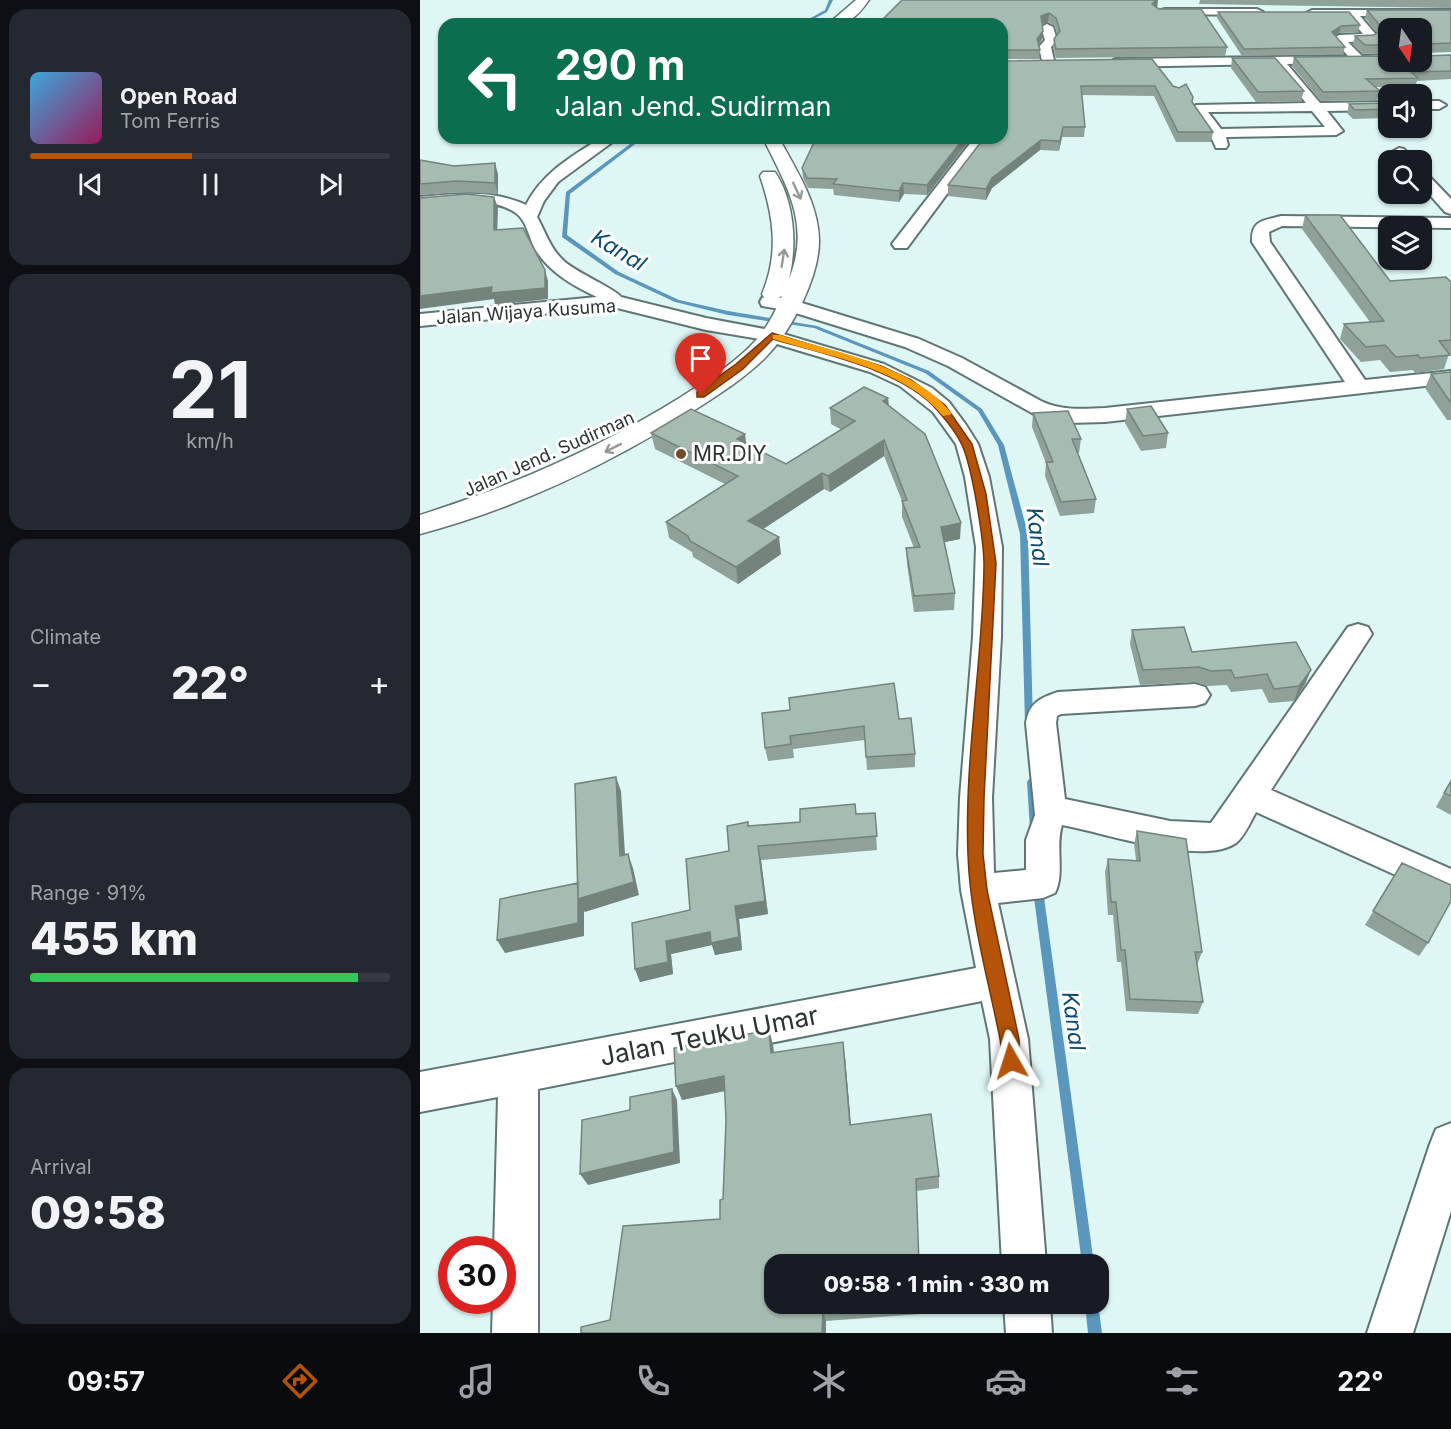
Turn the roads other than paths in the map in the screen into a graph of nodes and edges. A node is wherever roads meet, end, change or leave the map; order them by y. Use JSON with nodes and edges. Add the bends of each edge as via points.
{"nodes":[{"id":1,"x":863,"y":0,"type":"edge"},
{"id":2,"x":875,"y":0,"type":"edge"},
{"id":3,"x":1204,"y":11,"type":"junction"},
{"id":4,"x":1159,"y":12,"type":"edge"},
{"id":5,"x":1272,"y":12,"type":"edge"},
{"id":6,"x":1294,"y":13,"type":"edge"},
{"id":7,"x":1351,"y":13,"type":"junction"},
{"id":8,"x":1451,"y":13,"type":"edge"},
{"id":9,"x":844,"y":18,"type":"edge"},
{"id":10,"x":857,"y":18,"type":"edge"},
{"id":11,"x":1047,"y":27,"type":"edge"},
{"id":12,"x":1213,"y":27,"type":"edge"},
{"id":13,"x":1378,"y":59,"type":"edge"},
{"id":14,"x":1359,"y":60,"type":"junction"},
{"id":15,"x":1278,"y":61,"type":"junction"},
{"id":16,"x":1156,"y":63,"type":"junction"},
{"id":17,"x":1096,"y":64,"type":"edge"},
{"id":18,"x":1049,"y":65,"type":"edge"},
{"id":19,"x":1167,"y":77,"type":"edge"},
{"id":20,"x":1432,"y":105,"type":"edge"},
{"id":21,"x":1439,"y":105,"type":"dead end"},
{"id":22,"x":1378,"y":106,"type":"edge"},
{"id":23,"x":1317,"y":107,"type":"junction"},
{"id":24,"x":602,"y":144,"type":"edge"},
{"id":25,"x":756,"y":144,"type":"edge"},
{"id":26,"x":774,"y":144,"type":"edge"},
{"id":27,"x":977,"y":144,"type":"edge"},
{"id":28,"x":1432,"y":188,"type":"edge"},
{"id":29,"x":420,"y":202,"type":"edge"},
{"id":30,"x":1451,"y":210,"type":"edge"},
{"id":31,"x":529,"y":216,"type":"junction"},
{"id":32,"x":1451,"y":223,"type":"edge"},
{"id":33,"x":901,"y":244,"type":"dead end"},
{"id":34,"x":613,"y":301,"type":"junction"},
{"id":35,"x":771,"y":319,"type":"junction"},
{"id":36,"x":420,"y":320,"type":"edge"},
{"id":37,"x":1451,"y":377,"type":"edge"},
{"id":38,"x":1359,"y":387,"type":"junction"},
{"id":39,"x":420,"y":507,"type":"edge"},
{"id":40,"x":420,"y":525,"type":"edge"},
{"id":41,"x":1358,"y":634,"type":"dead end"},
{"id":42,"x":1195,"y":695,"type":"dead end"},
{"id":43,"x":1250,"y":795,"type":"junction"},
{"id":44,"x":1051,"y":815,"type":"junction"},
{"id":45,"x":1451,"y":885,"type":"edge"},
{"id":46,"x":984,"y":889,"type":"junction"},
{"id":47,"x":998,"y":981,"type":"junction"},
{"id":48,"x":518,"y":1072,"type":"junction"},
{"id":49,"x":420,"y":1092,"type":"edge"},
{"id":50,"x":1451,"y":1144,"type":"edge"},
{"id":51,"x":1023,"y":1254,"type":"edge"},
{"id":52,"x":1028,"y":1314,"type":"edge"},
{"id":53,"x":515,"y":1333,"type":"edge"},
{"id":54,"x":1029,"y":1333,"type":"edge"},
{"id":55,"x":1390,"y":1333,"type":"edge"}],
"edges":[{"from":1,"to":9,"type":"highway"},
{"from":2,"to":10,"type":"highway"},
{"from":3,"to":4,"type":"street"},
{"from":3,"to":5,"type":"street"},
{"from":3,"to":12,"type":"street"},
{"from":6,"to":7,"type":"street"},
{"from":7,"to":8,"type":"street"},
{"from":7,"to":14,"type":"street","via":[[1372,37],[1339,39]]},
{"from":11,"to":18,"type":"street","via":[[1051,40],[1045,47]]},
{"from":13,"to":14,"type":"street"},
{"from":14,"to":15,"type":"street"},
{"from":15,"to":16,"type":"street","via":[[1234,56]]},
{"from":15,"to":23,"type":"street"},
{"from":16,"to":17,"type":"street"},
{"from":16,"to":19,"type":"street"},
{"from":20,"to":21,"type":"street"},
{"from":22,"to":23,"type":"street"},
{"from":23,"to":23,"type":"street","via":[[1336,130],[1219,139],[1199,110]]},
{"from":24,"to":31,"type":"street","via":[[552,176]]},
{"from":35,"to":25,"type":"highway","one_way":true,"via":[[785,236],[779,201]]},
{"from":26,"to":35,"type":"highway","one_way":true,"via":[[801,198],[809,239],[808,255]]},
{"from":27,"to":33,"type":"street"},
{"from":28,"to":30,"type":"street"},
{"from":29,"to":31,"type":"street","via":[[490,200],[520,208]]},
{"from":31,"to":34,"type":"street","via":[[546,252]]},
{"from":32,"to":38,"type":"street","via":[[1281,221],[1260,230],[1261,242]]},
{"from":34,"to":35,"type":"street","name":"Jalan Wijaya Kusuma","via":[[706,324]]},
{"from":34,"to":36,"type":"street","name":"Jalan Wijaya Kusuma"},
{"from":35,"to":38,"type":"street","via":[[912,344],[955,362],[1033,406],[1071,416]]},
{"from":35,"to":39,"type":"highway","name":"Jalan Jend. Sudirman","via":[[706,371],[642,413],[508,476]]},
{"from":35,"to":40,"type":"highway","name":"Jalan Jend. Sudirman","one_way":true,"via":[[740,366],[628,440],[535,484]]},
{"from":35,"to":46,"type":"street","via":[[908,382],[941,407],[967,444],[979,487],[990,563],[976,798],[975,854]]},
{"from":37,"to":38,"type":"street"},
{"from":41,"to":43,"type":"street"},
{"from":42,"to":44,"type":"street","via":[[1058,703],[1047,707],[1041,723]]},
{"from":43,"to":44,"type":"street","via":[[1225,833],[1217,838],[1192,839],[1072,813]]},
{"from":43,"to":45,"type":"street"},
{"from":44,"to":46,"type":"street","via":[[1042,840],[1043,883]]},
{"from":46,"to":47,"type":"street"},
{"from":47,"to":48,"type":"street","name":"Jalan Teuku Umar"},
{"from":47,"to":51,"type":"street","via":[[1010,1039]]},
{"from":48,"to":49,"type":"street","name":"Jalan Teuku Umar"},
{"from":48,"to":53,"type":"street"},
{"from":50,"to":55,"type":"street"},
{"from":52,"to":54,"type":"street"}]}
